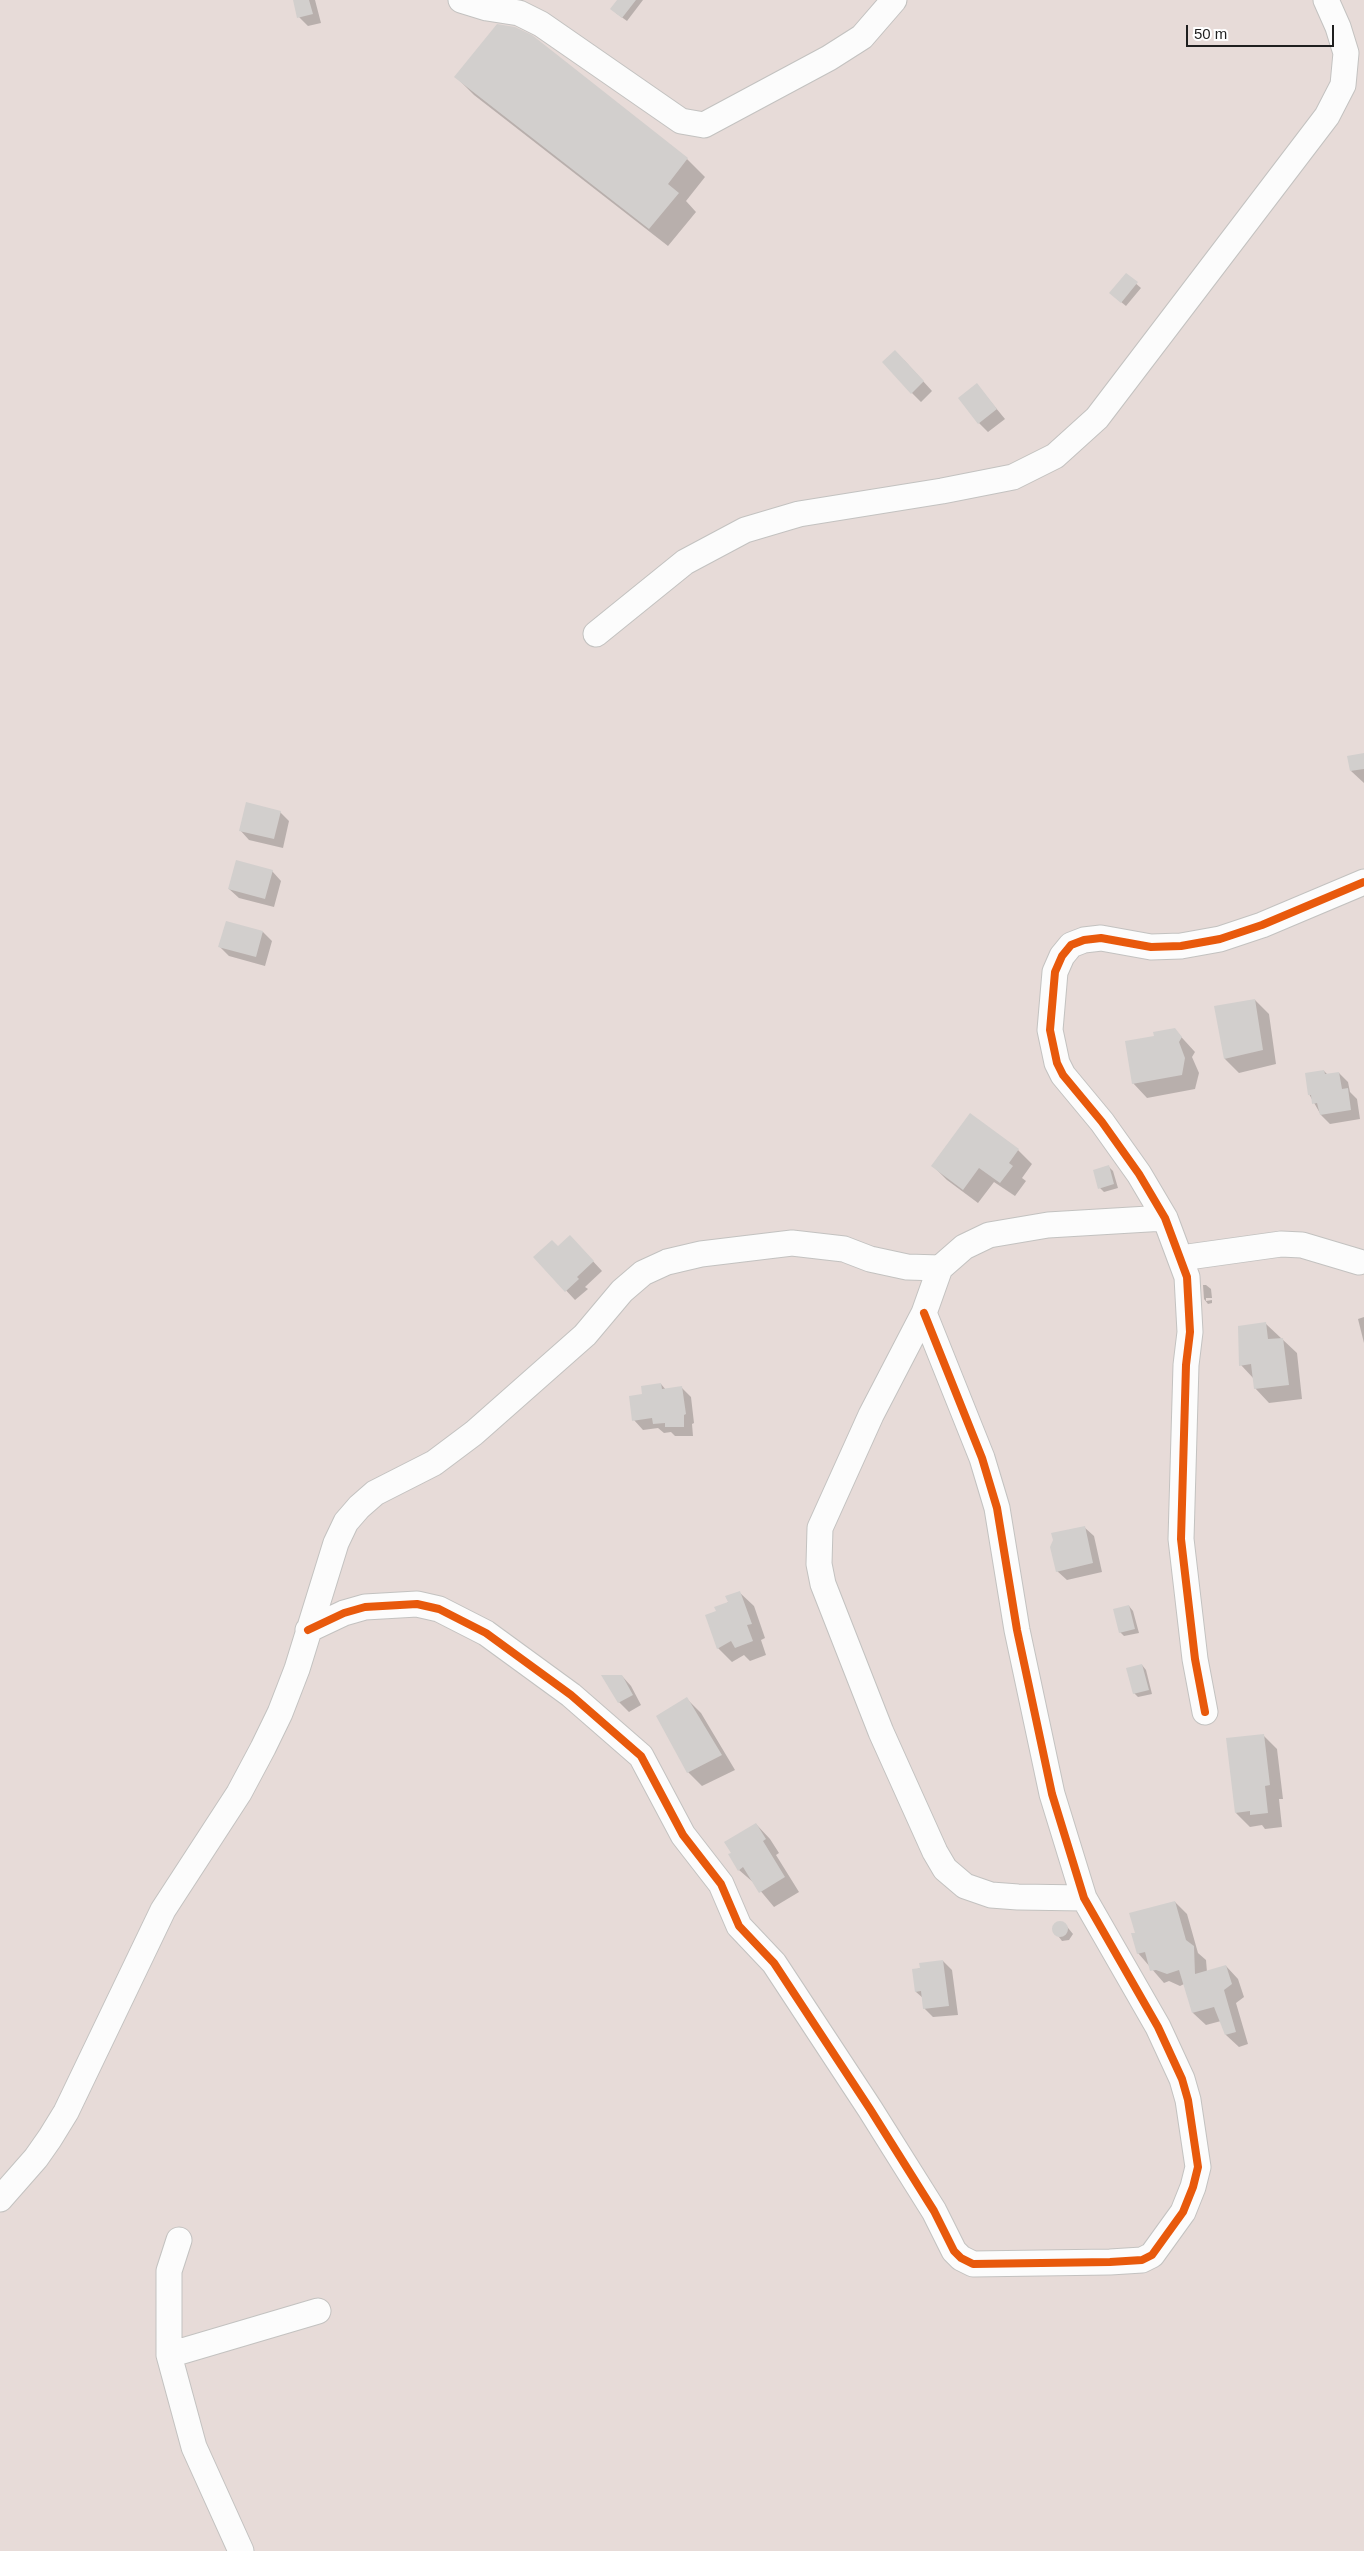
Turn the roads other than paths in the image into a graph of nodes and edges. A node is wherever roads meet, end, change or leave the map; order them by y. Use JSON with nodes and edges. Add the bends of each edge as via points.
{"nodes":[{"id":1,"x":461,"y":0,"type":"edge"},
{"id":2,"x":894,"y":0,"type":"edge"},
{"id":3,"x":1326,"y":0,"type":"edge"},
{"id":4,"x":1355,"y":56,"type":"edge"},
{"id":5,"x":596,"y":634,"type":"dead end"},
{"id":6,"x":1364,"y":882,"type":"edge"},
{"id":7,"x":1165,"y":1218,"type":"junction"},
{"id":8,"x":1181,"y":1258,"type":"junction"},
{"id":9,"x":1360,"y":1262,"type":"dead end"},
{"id":10,"x":940,"y":1268,"type":"junction"},
{"id":11,"x":924,"y":1313,"type":"junction"},
{"id":12,"x":308,"y":1630,"type":"junction"},
{"id":13,"x":1205,"y":1712,"type":"dead end"},
{"id":14,"x":1084,"y":1898,"type":"junction"},
{"id":15,"x":0,"y":2199,"type":"edge"},
{"id":16,"x":179,"y":2240,"type":"dead end"},
{"id":17,"x":318,"y":2311,"type":"dead end"},
{"id":18,"x":169,"y":2355,"type":"junction"},
{"id":19,"x":241,"y":2551,"type":"edge"}],
"edges":[{"from":1,"to":2,"type":"street","via":[[519,13],[541,24],[680,121],[704,125],[862,37]]},
{"from":3,"to":4,"type":"street"},
{"from":4,"to":5,"type":"street","via":[[1327,116],[1097,418],[1055,456],[1013,477],[799,514],[745,530],[685,562]]},
{"from":6,"to":7,"type":"street","via":[[1262,925],[1220,938],[1181,946],[1151,947],[1101,938],[1070,945],[1062,956],[1055,972],[1051,1007],[1050,1030],[1057,1063],[1063,1075],[1118,1143]]},
{"from":7,"to":8,"type":"street"},
{"from":7,"to":10,"type":"street","via":[[1048,1225],[997,1234],[964,1247]]},
{"from":8,"to":9,"type":"street","via":[[1302,1244]]},
{"from":8,"to":13,"type":"street","via":[[1187,1277],[1190,1332],[1186,1365],[1181,1539],[1195,1659]]},
{"from":10,"to":11,"type":"street"},
{"from":10,"to":12,"type":"street","via":[[907,1267],[844,1249],[792,1243],[701,1254],[667,1262],[643,1273],[622,1291],[585,1335],[474,1433],[434,1463],[375,1493],[359,1507],[346,1522],[336,1543]]},
{"from":11,"to":14,"type":"street","via":[[982,1458],[997,1508],[1017,1630],[1052,1794]]},
{"from":11,"to":14,"type":"street","via":[[827,1507],[818,1546],[823,1584],[881,1732],[935,1852],[946,1869],[965,1886],[991,1895]]},
{"from":12,"to":14,"type":"street","via":[[364,1607],[417,1604],[439,1609],[486,1633],[564,1690],[641,1756],[683,1835],[721,1884],[740,1926],[774,1963],[924,2195],[954,2251],[973,2264],[1142,2260],[1163,2244],[1183,2212],[1194,2186],[1198,2167],[1196,2144],[1182,2079],[1158,2027]]},
{"from":12,"to":15,"type":"street","via":[[280,1713],[239,1793],[163,1910],[66,2112],[36,2158]]},
{"from":16,"to":18,"type":"street","via":[[169,2271]]},
{"from":17,"to":18,"type":"street"},
{"from":18,"to":19,"type":"street","via":[[194,2447]]}]}
